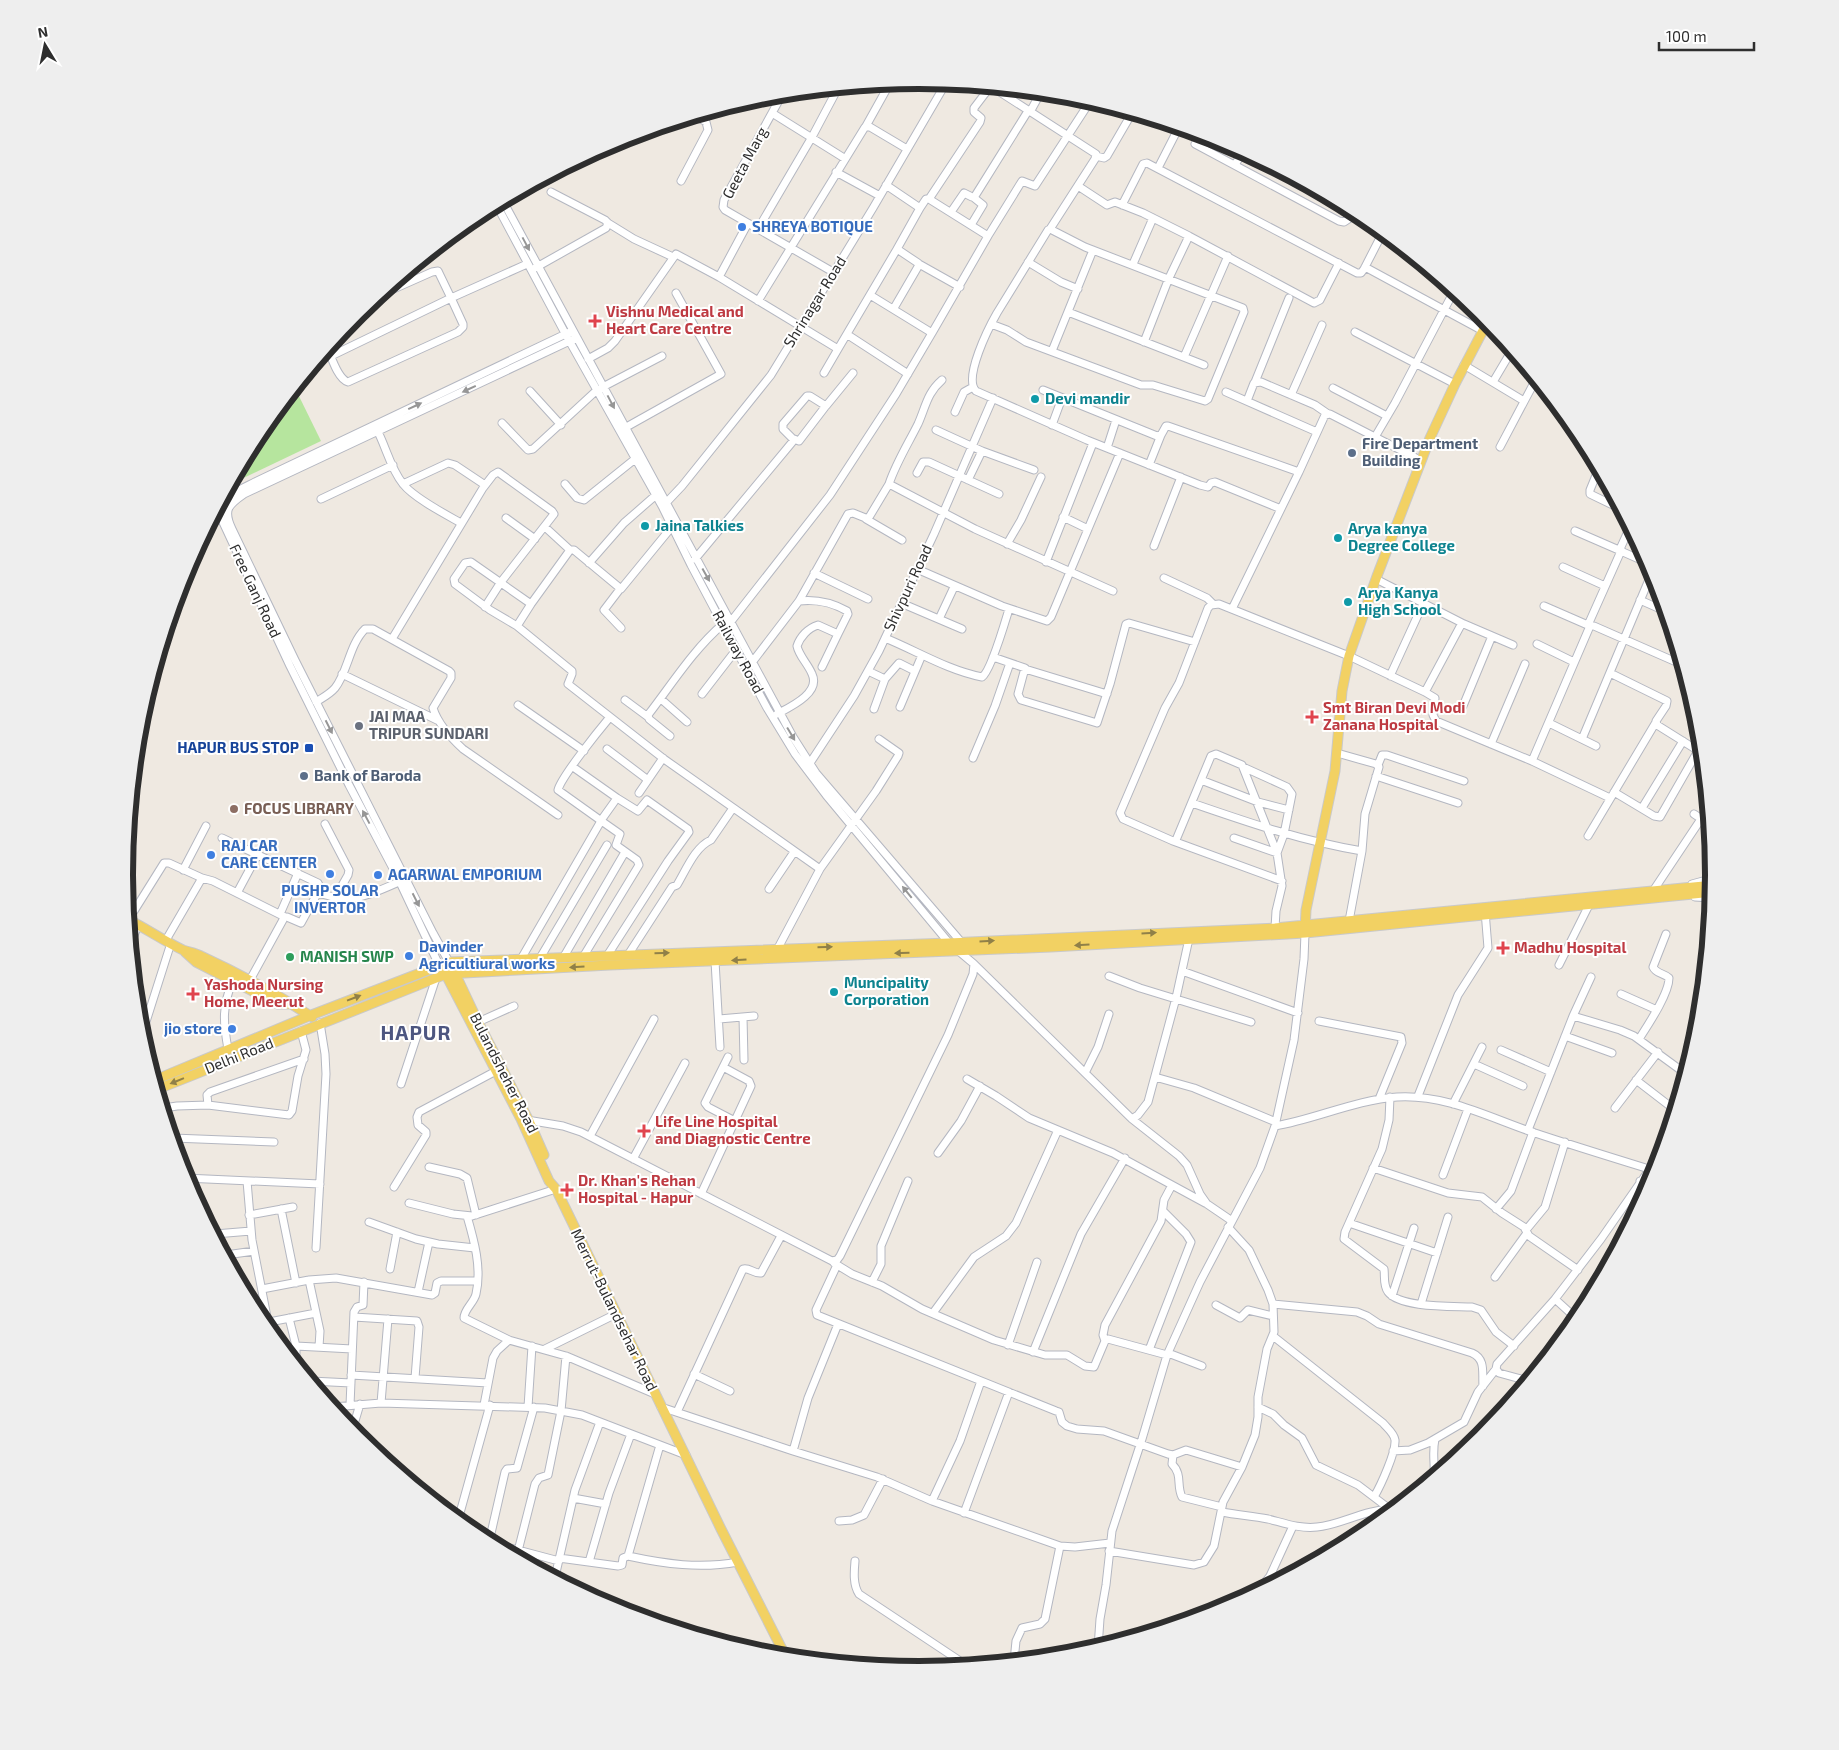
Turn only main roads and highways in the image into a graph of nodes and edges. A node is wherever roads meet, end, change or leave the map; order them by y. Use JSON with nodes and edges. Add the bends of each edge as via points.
{"nodes":[{"id":1,"x":1484,"y":328,"type":"edge"},
{"id":2,"x":1706,"y":883,"type":"edge"},
{"id":3,"x":1677,"y":892,"type":"junction"},
{"id":4,"x":1705,"y":892,"type":"edge"},
{"id":5,"x":1637,"y":896,"type":"junction"},
{"id":6,"x":1416,"y":918,"type":"junction"},
{"id":7,"x":135,"y":922,"type":"edge"},
{"id":8,"x":1305,"y":929,"type":"junction"},
{"id":9,"x":1190,"y":936,"type":"junction"},
{"id":10,"x":961,"y":947,"type":"junction"},
{"id":11,"x":183,"y":950,"type":"junction"},
{"id":12,"x":449,"y":962,"type":"junction"},
{"id":13,"x":439,"y":965,"type":"junction"},
{"id":14,"x":451,"y":974,"type":"junction"},
{"id":15,"x":372,"y":991,"type":"junction"},
{"id":16,"x":377,"y":1001,"type":"junction"},
{"id":17,"x":288,"y":1004,"type":"junction"},
{"id":18,"x":309,"y":1016,"type":"junction"},
{"id":19,"x":320,"y":1023,"type":"junction"},
{"id":20,"x":160,"y":1078,"type":"edge"},
{"id":21,"x":163,"y":1087,"type":"edge"},
{"id":22,"x":525,"y":1120,"type":"junction"},
{"id":23,"x":555,"y":1188,"type":"joint"},
{"id":24,"x":782,"y":1649,"type":"edge"}],
"edges":[{"from":1,"to":8,"type":"main road","via":[[1420,460],[1349,656],[1342,691],[1337,753]]},
{"from":2,"to":3,"type":"main road"},
{"from":3,"to":4,"type":"main road"},
{"from":3,"to":5,"type":"main road"},
{"from":3,"to":5,"type":"main road","via":[[1653,891]]},
{"from":5,"to":6,"type":"main road"},
{"from":6,"to":8,"type":"main road"},
{"from":6,"to":8,"type":"main road","via":[[1349,920]]},
{"from":7,"to":11,"type":"main road"},
{"from":8,"to":9,"type":"main road"},
{"from":8,"to":9,"type":"main road","via":[[1275,928]]},
{"from":9,"to":10,"type":"main road"},
{"from":12,"to":10,"type":"main road","name":"Delhi Road","one_way":true,"via":[[778,948],[949,943]]},
{"from":10,"to":14,"type":"main road","name":"Delhi Road","one_way":true},
{"from":11,"to":17,"type":"main road","via":[[250,980],[282,997]]},
{"from":11,"to":17,"type":"main road","via":[[196,962],[278,1004]]},
{"from":12,"to":13,"type":"main road","name":"Delhi Road"},
{"from":12,"to":14,"type":"main road","name":"Bulandsheher Road"},
{"from":13,"to":14,"type":"main road"},
{"from":13,"to":15,"type":"main road","name":"Delhi Road"},
{"from":14,"to":16,"type":"main road","name":"Delhi Road"},
{"from":14,"to":22,"type":"main road","name":"Bulandsheher Road"},
{"from":14,"to":22,"type":"main road","via":[[496,1071]]},
{"from":15,"to":16,"type":"main road"},
{"from":18,"to":15,"type":"main road","name":"Delhi Road","one_way":true},
{"from":16,"to":19,"type":"main road","name":"Delhi Road"},
{"from":17,"to":18,"type":"main road"},
{"from":18,"to":19,"type":"main road"},
{"from":18,"to":20,"type":"main road","name":"Delhi Road"},
{"from":19,"to":21,"type":"main road","name":"Delhi Road","one_way":true},
{"from":22,"to":23,"type":"main road","name":"Bulandsheher Road","via":[[554,1179]]},
{"from":23,"to":24,"type":"main road","name":"Merrut-Bulandsehar Road"}]}
